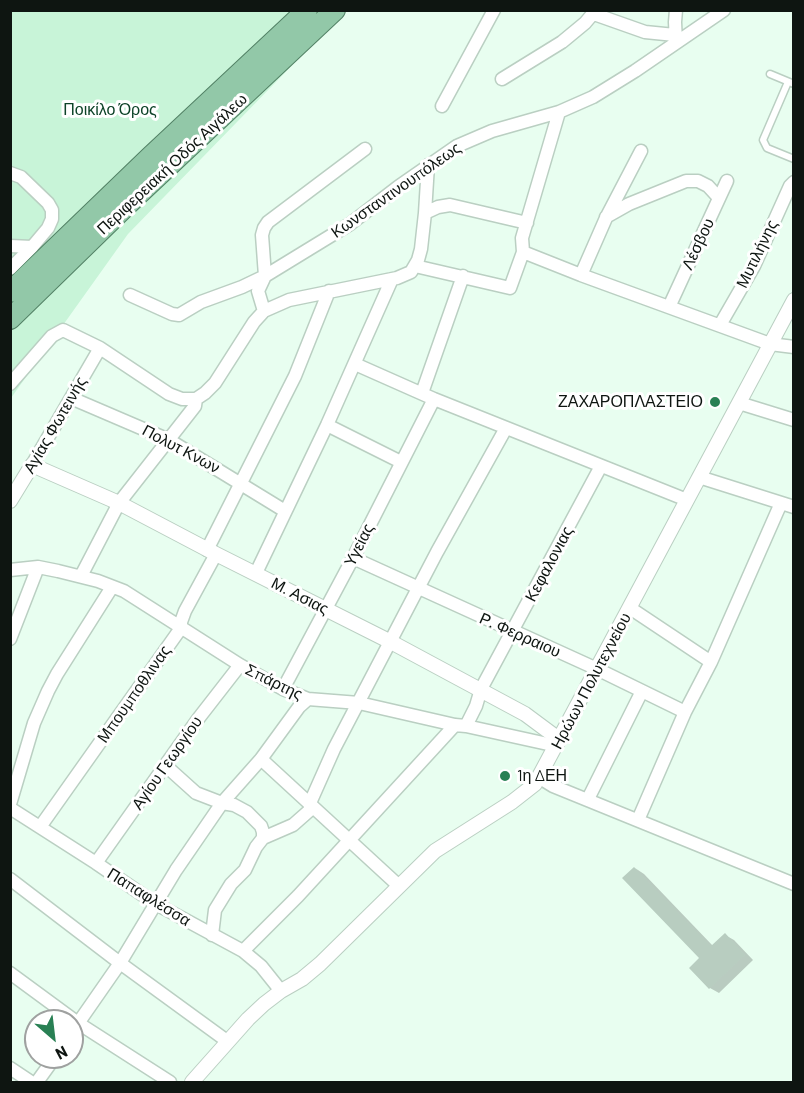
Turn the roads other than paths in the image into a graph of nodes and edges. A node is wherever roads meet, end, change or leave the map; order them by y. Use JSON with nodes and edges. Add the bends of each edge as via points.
{"nodes":[{"id":1,"x":307,"y":10,"type":"edge"},
{"id":2,"x":335,"y":10,"type":"edge"},
{"id":3,"x":494,"y":10,"type":"edge"},
{"id":4,"x":676,"y":10,"type":"edge"},
{"id":5,"x":724,"y":10,"type":"edge"},
{"id":6,"x":595,"y":12,"type":"edge"},
{"id":7,"x":675,"y":39,"type":"junction"},
{"id":8,"x":770,"y":74,"type":"dead end"},
{"id":9,"x":502,"y":79,"type":"dead end"},
{"id":10,"x":791,"y":83,"type":"edge"},
{"id":11,"x":442,"y":106,"type":"dead end"},
{"id":12,"x":559,"y":112,"type":"junction"},
{"id":13,"x":365,"y":149,"type":"dead end"},
{"id":14,"x":640,"y":151,"type":"dead end"},
{"id":15,"x":794,"y":159,"type":"edge"},
{"id":16,"x":428,"y":165,"type":"junction"},
{"id":17,"x":10,"y":173,"type":"edge"},
{"id":18,"x":727,"y":181,"type":"dead end"},
{"id":19,"x":794,"y":182,"type":"edge"},
{"id":20,"x":719,"y":198,"type":"junction"},
{"id":21,"x":425,"y":213,"type":"junction"},
{"id":22,"x":606,"y":218,"type":"junction"},
{"id":23,"x":527,"y":223,"type":"junction"},
{"id":24,"x":10,"y":246,"type":"edge"},
{"id":25,"x":32,"y":247,"type":"junction"},
{"id":26,"x":523,"y":252,"type":"junction"},
{"id":27,"x":415,"y":266,"type":"junction"},
{"id":28,"x":10,"y":268,"type":"edge"},
{"id":29,"x":580,"y":275,"type":"junction"},
{"id":30,"x":265,"y":276,"type":"junction"},
{"id":31,"x":463,"y":276,"type":"junction"},
{"id":32,"x":392,"y":279,"type":"junction"},
{"id":33,"x":329,"y":291,"type":"junction"},
{"id":34,"x":10,"y":292,"type":"edge"},
{"id":35,"x":130,"y":295,"type":"dead end"},
{"id":36,"x":794,"y":300,"type":"edge"},
{"id":37,"x":669,"y":307,"type":"junction"},
{"id":38,"x":264,"y":311,"type":"junction"},
{"id":39,"x":10,"y":319,"type":"edge"},
{"id":40,"x":720,"y":325,"type":"junction"},
{"id":41,"x":770,"y":344,"type":"junction"},
{"id":42,"x":794,"y":347,"type":"edge"},
{"id":43,"x":100,"y":348,"type":"junction"},
{"id":44,"x":355,"y":364,"type":"junction"},
{"id":45,"x":10,"y":384,"type":"edge"},
{"id":46,"x":428,"y":396,"type":"junction"},
{"id":47,"x":71,"y":398,"type":"junction"},
{"id":48,"x":196,"y":399,"type":"junction"},
{"id":49,"x":739,"y":403,"type":"junction"},
{"id":50,"x":794,"y":420,"type":"edge"},
{"id":51,"x":327,"y":425,"type":"junction"},
{"id":52,"x":506,"y":428,"type":"junction"},
{"id":53,"x":169,"y":440,"type":"junction"},
{"id":54,"x":401,"y":462,"type":"junction"},
{"id":55,"x":32,"y":465,"type":"junction"},
{"id":56,"x":601,"y":466,"type":"junction"},
{"id":57,"x":699,"y":477,"type":"junction"},
{"id":58,"x":240,"y":482,"type":"junction"},
{"id":59,"x":687,"y":500,"type":"junction"},
{"id":60,"x":10,"y":501,"type":"edge"},
{"id":61,"x":119,"y":503,"type":"junction"},
{"id":62,"x":787,"y":505,"type":"edge"},
{"id":63,"x":285,"y":510,"type":"junction"},
{"id":64,"x":211,"y":552,"type":"junction"},
{"id":65,"x":353,"y":558,"type":"junction"},
{"id":66,"x":38,"y":567,"type":"junction"},
{"id":67,"x":10,"y":570,"type":"edge"},
{"id":68,"x":256,"y":573,"type":"junction"},
{"id":69,"x":81,"y":576,"type":"junction"},
{"id":70,"x":112,"y":587,"type":"junction"},
{"id":71,"x":419,"y":589,"type":"junction"},
{"id":72,"x":630,"y":608,"type":"junction"},
{"id":73,"x":325,"y":609,"type":"junction"},
{"id":74,"x":180,"y":628,"type":"junction"},
{"id":75,"x":512,"y":632,"type":"junction"},
{"id":76,"x":10,"y":639,"type":"edge"},
{"id":77,"x":391,"y":642,"type":"junction"},
{"id":78,"x":711,"y":662,"type":"junction"},
{"id":79,"x":240,"y":665,"type":"junction"},
{"id":80,"x":597,"y":669,"type":"junction"},
{"id":81,"x":283,"y":689,"type":"junction"},
{"id":82,"x":481,"y":689,"type":"junction"},
{"id":83,"x":642,"y":691,"type":"junction"},
{"id":84,"x":308,"y":699,"type":"junction"},
{"id":85,"x":359,"y":703,"type":"junction"},
{"id":86,"x":685,"y":712,"type":"junction"},
{"id":87,"x":460,"y":725,"type":"junction"},
{"id":88,"x":558,"y":743,"type":"junction"},
{"id":89,"x":261,"y":759,"type":"junction"},
{"id":90,"x":166,"y":766,"type":"junction"},
{"id":91,"x":540,"y":778,"type":"junction"},
{"id":92,"x":588,"y":799,"type":"junction"},
{"id":93,"x":222,"y":803,"type":"junction"},
{"id":94,"x":310,"y":804,"type":"junction"},
{"id":95,"x":10,"y":806,"type":"edge"},
{"id":96,"x":638,"y":820,"type":"junction"},
{"id":97,"x":40,"y":826,"type":"junction"},
{"id":98,"x":263,"y":838,"type":"junction"},
{"id":99,"x":349,"y":841,"type":"junction"},
{"id":100,"x":96,"y":862,"type":"junction"},
{"id":101,"x":10,"y":879,"type":"edge"},
{"id":102,"x":794,"y":884,"type":"edge"},
{"id":103,"x":399,"y":886,"type":"junction"},
{"id":104,"x":156,"y":904,"type":"junction"},
{"id":105,"x":212,"y":935,"type":"junction"},
{"id":106,"x":243,"y":951,"type":"junction"},
{"id":107,"x":120,"y":963,"type":"junction"},
{"id":108,"x":10,"y":973,"type":"edge"},
{"id":109,"x":281,"y":991,"type":"junction"},
{"id":110,"x":53,"y":1009,"type":"edge"},
{"id":111,"x":84,"y":1015,"type":"edge"},
{"id":112,"x":84,"y":1033,"type":"edge"},
{"id":113,"x":227,"y":1041,"type":"junction"},
{"id":114,"x":10,"y":1068,"type":"edge"},
{"id":115,"x":47,"y":1069,"type":"edge"},
{"id":116,"x":31,"y":1083,"type":"edge"},
{"id":117,"x":37,"y":1083,"type":"edge"},
{"id":118,"x":170,"y":1083,"type":"edge"},
{"id":119,"x":192,"y":1083,"type":"edge"}],
"edges":[{"from":1,"to":34,"type":"highway","name":"Περιφερειακή Οδός Αιγάλεω"},
{"from":2,"to":39,"type":"highway","name":"Περιφερειακή Οδός Αιγάλεω"},
{"from":3,"to":11,"type":"street"},
{"from":4,"to":7,"type":"street"},
{"from":5,"to":7,"type":"street","name":"Κωνσταντινουπόλεως"},
{"from":6,"to":7,"type":"street"},
{"from":6,"to":9,"type":"street","via":[[562,42]]},
{"from":7,"to":12,"type":"street","name":"Κωνσταντινουπόλεως","via":[[604,91]]},
{"from":8,"to":10,"type":"lane"},
{"from":10,"to":15,"type":"lane","via":[[763,140],[767,148]]},
{"from":12,"to":16,"type":"street","name":"Κωνσταντινουπόλεως","via":[[469,139]]},
{"from":12,"to":23,"type":"street"},
{"from":13,"to":30,"type":"street","via":[[268,222],[262,235]]},
{"from":14,"to":22,"type":"street"},
{"from":16,"to":21,"type":"street"},
{"from":16,"to":30,"type":"street","name":"Κωνσταντινουπόλεως","via":[[350,224]]},
{"from":17,"to":25,"type":"street","via":[[21,177],[52,210],[48,228]]},
{"from":18,"to":20,"type":"street","name":"Λέσβου"},
{"from":19,"to":40,"type":"street","name":"Μυτιλήνης","via":[[754,266]]},
{"from":20,"to":22,"type":"street","via":[[708,186],[686,181],[629,204]]},
{"from":20,"to":37,"type":"street","name":"Λέσβου"},
{"from":21,"to":23,"type":"street","via":[[450,205]]},
{"from":21,"to":27,"type":"street"},
{"from":22,"to":29,"type":"street"},
{"from":23,"to":26,"type":"street"},
{"from":24,"to":25,"type":"street"},
{"from":25,"to":28,"type":"street"},
{"from":26,"to":29,"type":"street"},
{"from":26,"to":31,"type":"street","via":[[510,288]]},
{"from":27,"to":31,"type":"street"},
{"from":27,"to":32,"type":"street","via":[[411,272]]},
{"from":29,"to":37,"type":"street"},
{"from":30,"to":35,"type":"street","name":"Κωνσταντινουπόλεως","via":[[179,315]]},
{"from":30,"to":38,"type":"street","via":[[258,291]]},
{"from":31,"to":46,"type":"street","name":"Υγείας"},
{"from":32,"to":33,"type":"street"},
{"from":32,"to":44,"type":"street"},
{"from":33,"to":38,"type":"street","via":[[289,300]]},
{"from":33,"to":58,"type":"street","name":"Μπουμποθλινας","via":[[295,376]]},
{"from":36,"to":41,"type":"street","name":"Ηρώων Πολυτεχνείου"},
{"from":37,"to":40,"type":"street"},
{"from":38,"to":48,"type":"street","via":[[215,383]]},
{"from":40,"to":41,"type":"street"},
{"from":41,"to":42,"type":"street"},
{"from":41,"to":49,"type":"street","name":"Ηρώων Πολυτεχνείου"},
{"from":43,"to":45,"type":"street","via":[[63,330],[56,332]]},
{"from":43,"to":47,"type":"street","name":"Αγίας Φωτεινής"},
{"from":43,"to":48,"type":"street","via":[[169,394]]},
{"from":44,"to":46,"type":"street"},
{"from":44,"to":51,"type":"street"},
{"from":46,"to":52,"type":"street"},
{"from":46,"to":54,"type":"street","name":"Υγείας"},
{"from":47,"to":53,"type":"street","name":"Πολυτ Κνων"},
{"from":47,"to":55,"type":"street","name":"Αγίας Φωτεινής"},
{"from":48,"to":53,"type":"street","via":[[195,406]]},
{"from":49,"to":50,"type":"street"},
{"from":49,"to":57,"type":"street","name":"Ηρώων Πολυτεχνείου"},
{"from":51,"to":54,"type":"street"},
{"from":51,"to":63,"type":"street"},
{"from":52,"to":56,"type":"street"},
{"from":52,"to":71,"type":"street"},
{"from":53,"to":58,"type":"street","name":"Πολυτ Κνων"},
{"from":53,"to":61,"type":"street"},
{"from":54,"to":65,"type":"street","name":"Υγείας"},
{"from":55,"to":60,"type":"street","name":"Αγίας Φωτεινής"},
{"from":55,"to":61,"type":"street","name":"Μ. Ασιας"},
{"from":56,"to":59,"type":"street"},
{"from":56,"to":75,"type":"street","name":"Κεφαλονιας"},
{"from":57,"to":59,"type":"street","name":"Ηρώων Πολυτεχνείου"},
{"from":57,"to":62,"type":"street"},
{"from":58,"to":63,"type":"street","name":"Πολυτ Κνων"},
{"from":58,"to":64,"type":"street","name":"Μπουμποθλινας"},
{"from":59,"to":72,"type":"street","name":"Ηρώων Πολυτεχνείου"},
{"from":61,"to":64,"type":"street","name":"Μ. Ασιας"},
{"from":61,"to":69,"type":"street"},
{"from":62,"to":78,"type":"street"},
{"from":63,"to":68,"type":"street"},
{"from":64,"to":68,"type":"street","name":"Μ. Ασιας"},
{"from":64,"to":74,"type":"street","name":"Μπουμποθλινας"},
{"from":65,"to":71,"type":"street","name":"Ρ. Φερραιου"},
{"from":65,"to":73,"type":"street","name":"Υγείας"},
{"from":66,"to":67,"type":"street","name":"Σπάρτης"},
{"from":66,"to":69,"type":"street","name":"Σπάρτης"},
{"from":66,"to":76,"type":"street"},
{"from":68,"to":73,"type":"street","name":"Μ. Ασιας"},
{"from":69,"to":70,"type":"street","name":"Σπάρτης"},
{"from":70,"to":74,"type":"street","name":"Σπάρτης"},
{"from":70,"to":95,"type":"street","via":[[48,691],[34,723]]},
{"from":71,"to":75,"type":"street","name":"Ρ. Φερραιου"},
{"from":71,"to":77,"type":"street"},
{"from":72,"to":78,"type":"street"},
{"from":72,"to":80,"type":"street","name":"Ηρώων Πολυτεχνείου"},
{"from":73,"to":77,"type":"street","name":"Μ. Ασιας"},
{"from":73,"to":81,"type":"street","name":"Υγείας"},
{"from":74,"to":79,"type":"street","name":"Σπάρτης"},
{"from":74,"to":97,"type":"street","name":"Μπουμποθλινας"},
{"from":75,"to":80,"type":"street","name":"Ρ. Φερραιου"},
{"from":75,"to":82,"type":"street","name":"Κεφαλονιας"},
{"from":77,"to":82,"type":"street","name":"Μ. Ασιας"},
{"from":77,"to":85,"type":"street"},
{"from":78,"to":86,"type":"street"},
{"from":79,"to":81,"type":"street","name":"Σπάρτης"},
{"from":79,"to":90,"type":"street","name":"Αγίου Γεωργίου"},
{"from":80,"to":83,"type":"street","name":"Ρ. Φερραιου"},
{"from":80,"to":88,"type":"street","name":"Ηρώων Πολυτεχνείου"},
{"from":81,"to":84,"type":"street","name":"Σπάρτης"},
{"from":82,"to":87,"type":"street","name":"Κεφαλονιας","via":[[476,706]]},
{"from":82,"to":88,"type":"street","name":"Μ. Ασιας","via":[[525,714]]},
{"from":83,"to":86,"type":"street","name":"Ρ. Φερραιου"},
{"from":83,"to":92,"type":"street"},
{"from":84,"to":85,"type":"street","name":"Σπάρτης"},
{"from":84,"to":89,"type":"street"},
{"from":85,"to":87,"type":"street","name":"Σπάρτης"},
{"from":85,"to":94,"type":"street"},
{"from":86,"to":96,"type":"street"},
{"from":87,"to":88,"type":"street","name":"Σπάρτης"},
{"from":87,"to":99,"type":"street","name":"Κεφαλονιας"},
{"from":88,"to":91,"type":"street","name":"Ηρώων Πολυτεχνείου"},
{"from":89,"to":93,"type":"street"},
{"from":89,"to":94,"type":"street"},
{"from":90,"to":93,"type":"street","via":[[190,789]]},
{"from":90,"to":100,"type":"street","name":"Αγίου Γεωργίου"},
{"from":91,"to":92,"type":"street"},
{"from":91,"to":103,"type":"street","name":"Ηρώων Πολυτεχνείου","via":[[530,790],[435,850]]},
{"from":92,"to":96,"type":"street"},
{"from":93,"to":98,"type":"street","via":[[247,812],[261,826]]},
{"from":93,"to":104,"type":"street"},
{"from":94,"to":98,"type":"street","via":[[303,818]]},
{"from":94,"to":99,"type":"street"},
{"from":95,"to":97,"type":"street","name":"Παπαφλέσσα"},
{"from":96,"to":102,"type":"street"},
{"from":97,"to":100,"type":"street","name":"Παπαφλέσσα"},
{"from":98,"to":105,"type":"street","via":[[245,870],[214,910]]},
{"from":99,"to":103,"type":"street"},
{"from":99,"to":106,"type":"street","name":"Κεφαλονιας"},
{"from":100,"to":104,"type":"street","name":"Παπαφλέσσα"},
{"from":101,"to":107,"type":"street"},
{"from":103,"to":109,"type":"street","name":"Ηρώων Πολυτεχνείου","via":[[302,979]]},
{"from":104,"to":105,"type":"street","name":"Παπαφλέσσα"},
{"from":104,"to":107,"type":"street"},
{"from":105,"to":106,"type":"street","name":"Παπαφλέσσα"},
{"from":106,"to":109,"type":"street","name":"Παπαφλέσσα"},
{"from":107,"to":111,"type":"street"},
{"from":107,"to":113,"type":"street"},
{"from":108,"to":110,"type":"street"},
{"from":109,"to":113,"type":"street","name":"Ηρώων Πολυτεχνείου"},
{"from":112,"to":118,"type":"street"},
{"from":113,"to":119,"type":"street","name":"Ηρώων Πολυτεχνείου"},
{"from":114,"to":116,"type":"street"},
{"from":115,"to":117,"type":"street"}]}
